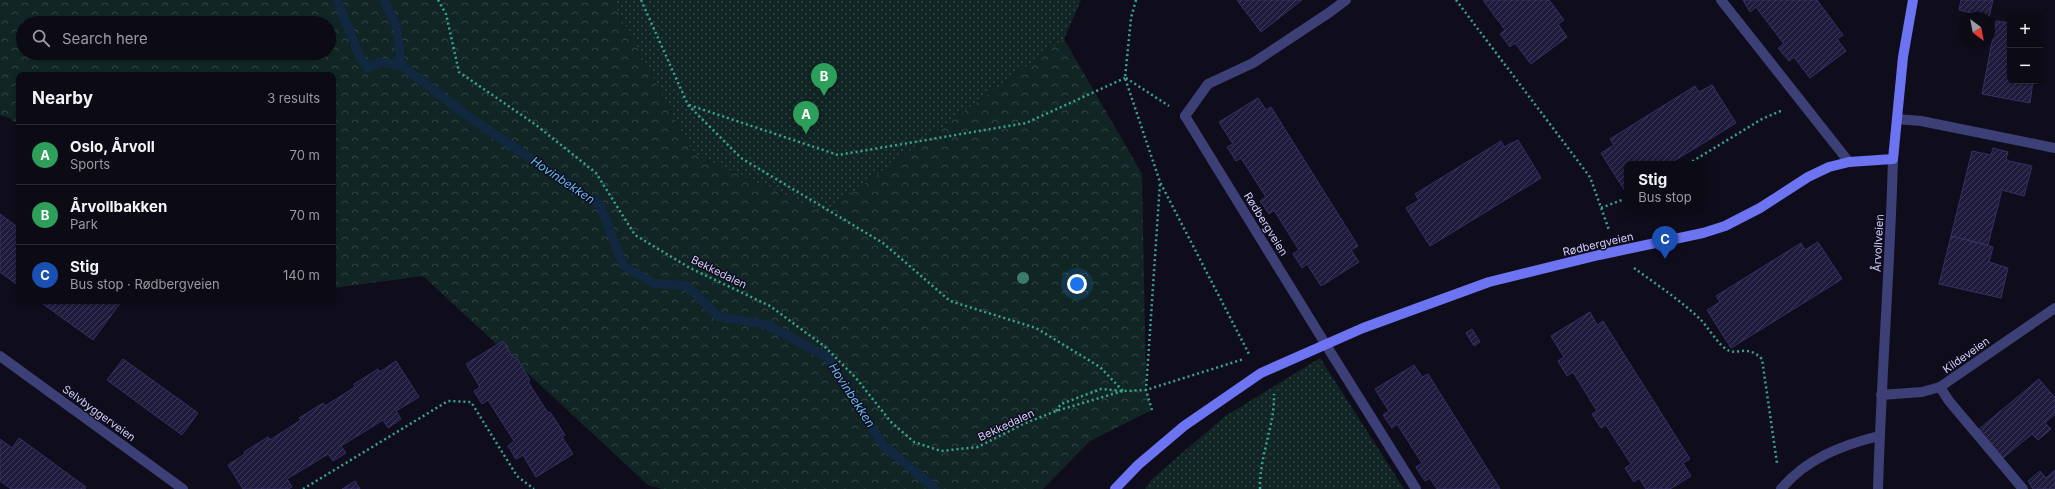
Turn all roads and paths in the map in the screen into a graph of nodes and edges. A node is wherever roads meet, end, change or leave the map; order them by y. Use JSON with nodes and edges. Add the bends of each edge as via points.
{"nodes":[{"id":1,"x":438,"y":0,"type":"edge"},
{"id":2,"x":641,"y":0,"type":"edge"},
{"id":3,"x":1136,"y":0,"type":"edge"},
{"id":4,"x":1346,"y":0,"type":"edge"},
{"id":5,"x":1456,"y":0,"type":"edge"},
{"id":6,"x":1721,"y":0,"type":"edge"},
{"id":7,"x":1913,"y":0,"type":"edge"},
{"id":8,"x":1125,"y":78,"type":"junction"},
{"id":9,"x":1802,"y":102,"type":"junction"},
{"id":10,"x":688,"y":105,"type":"junction"},
{"id":11,"x":1185,"y":116,"type":"junction"},
{"id":12,"x":1897,"y":119,"type":"junction"},
{"id":13,"x":2055,"y":148,"type":"edge"},
{"id":14,"x":1893,"y":159,"type":"junction"},
{"id":15,"x":1693,"y":161,"type":"edge"},
{"id":16,"x":1849,"y":162,"type":"junction"},
{"id":17,"x":1160,"y":182,"type":"junction"},
{"id":18,"x":1624,"y":199,"type":"edge"},
{"id":19,"x":1601,"y":208,"type":"junction"},
{"id":20,"x":1609,"y":230,"type":"dead end"},
{"id":21,"x":1634,"y":268,"type":"dead end"},
{"id":22,"x":2055,"y":308,"type":"edge"},
{"id":23,"x":1326,"y":345,"type":"junction"},
{"id":24,"x":0,"y":356,"type":"edge"},
{"id":25,"x":1940,"y":387,"type":"junction"},
{"id":26,"x":1146,"y":390,"type":"junction"},
{"id":27,"x":1123,"y":391,"type":"junction"},
{"id":28,"x":1274,"y":394,"type":"dead end"},
{"id":29,"x":1881,"y":395,"type":"junction"},
{"id":30,"x":1152,"y":410,"type":"dead end"},
{"id":31,"x":1056,"y":411,"type":"junction"},
{"id":32,"x":1879,"y":436,"type":"junction"},
{"id":33,"x":1782,"y":487,"type":"edge"},
{"id":34,"x":183,"y":489,"type":"edge"},
{"id":35,"x":303,"y":489,"type":"edge"},
{"id":36,"x":534,"y":489,"type":"edge"},
{"id":37,"x":1116,"y":489,"type":"edge"},
{"id":38,"x":1260,"y":489,"type":"edge"},
{"id":39,"x":1416,"y":489,"type":"edge"},
{"id":40,"x":1878,"y":489,"type":"edge"},
{"id":41,"x":2023,"y":489,"type":"edge"}],
"edges":[{"from":1,"to":31,"type":"path","name":"Bekkedalen","via":[[446,14],[460,72],[536,125],[596,173],[635,235],[690,268],[770,306],[800,328],[830,351],[856,378],[890,422],[914,442],[941,451],[978,448],[1023,424]]},
{"from":2,"to":10,"type":"path"},
{"from":3,"to":8,"type":"path","via":[[1131,18]]},
{"from":4,"to":11,"type":"street","via":[[1253,63],[1208,84]]},
{"from":5,"to":19,"type":"path","via":[[1590,177]]},
{"from":6,"to":9,"type":"street"},
{"from":7,"to":12,"type":"street","name":"Årvollveien","via":[[1903,58]]},
{"from":8,"to":10,"type":"path","via":[[1026,123],[838,154]]},
{"from":8,"to":11,"type":"path"},
{"from":8,"to":17,"type":"path"},
{"from":9,"to":15,"type":"path","via":[[1762,119]]},
{"from":9,"to":16,"type":"street"},
{"from":10,"to":27,"type":"path","via":[[741,158],[883,243],[950,301],[1036,328],[1100,367]]},
{"from":11,"to":23,"type":"street","name":"Rødbergveien"},
{"from":12,"to":13,"type":"street","via":[[1921,121]]},
{"from":12,"to":14,"type":"street","name":"Årvollveien"},
{"from":14,"to":16,"type":"street","name":"Rødbergveien"},
{"from":14,"to":29,"type":"street","name":"Årvollveien","via":[[1891,246]]},
{"from":16,"to":23,"type":"street","name":"Rødbergveien","via":[[1829,167],[1808,177],[1760,208],[1725,226],[1489,282],[1363,328]]},
{"from":17,"to":26,"type":"path"},
{"from":17,"to":26,"type":"path","via":[[1250,356]]},
{"from":18,"to":19,"type":"path"},
{"from":19,"to":20,"type":"path"},
{"from":21,"to":33,"type":"path","via":[[1694,314],[1725,349],[1730,352],[1755,352],[1762,359],[1776,462]]},
{"from":22,"to":25,"type":"street","name":"Kildeveien"},
{"from":23,"to":37,"type":"street","name":"Rødbergveien","via":[[1261,373],[1215,404],[1138,464]]},
{"from":23,"to":39,"type":"street"},
{"from":24,"to":34,"type":"street","name":"Selvbyggerveien"},
{"from":25,"to":29,"type":"street","name":"Kildeveien","via":[[1922,392]]},
{"from":25,"to":41,"type":"street"},
{"from":26,"to":27,"type":"path"},
{"from":26,"to":30,"type":"path"},
{"from":27,"to":31,"type":"path","name":"Bekkedalen"},
{"from":27,"to":31,"type":"path","name":"Bekkedalen","via":[[1101,388],[1061,404]]},
{"from":28,"to":38,"type":"path","via":[[1274,409],[1260,473]]},
{"from":29,"to":32,"type":"street","name":"Årvollveien"},
{"from":32,"to":33,"type":"street","via":[[1831,451],[1809,464]]},
{"from":32,"to":40,"type":"street","name":"Årvollveien"},
{"from":35,"to":36,"type":"path","via":[[448,401],[471,402],[517,476]]}]}
